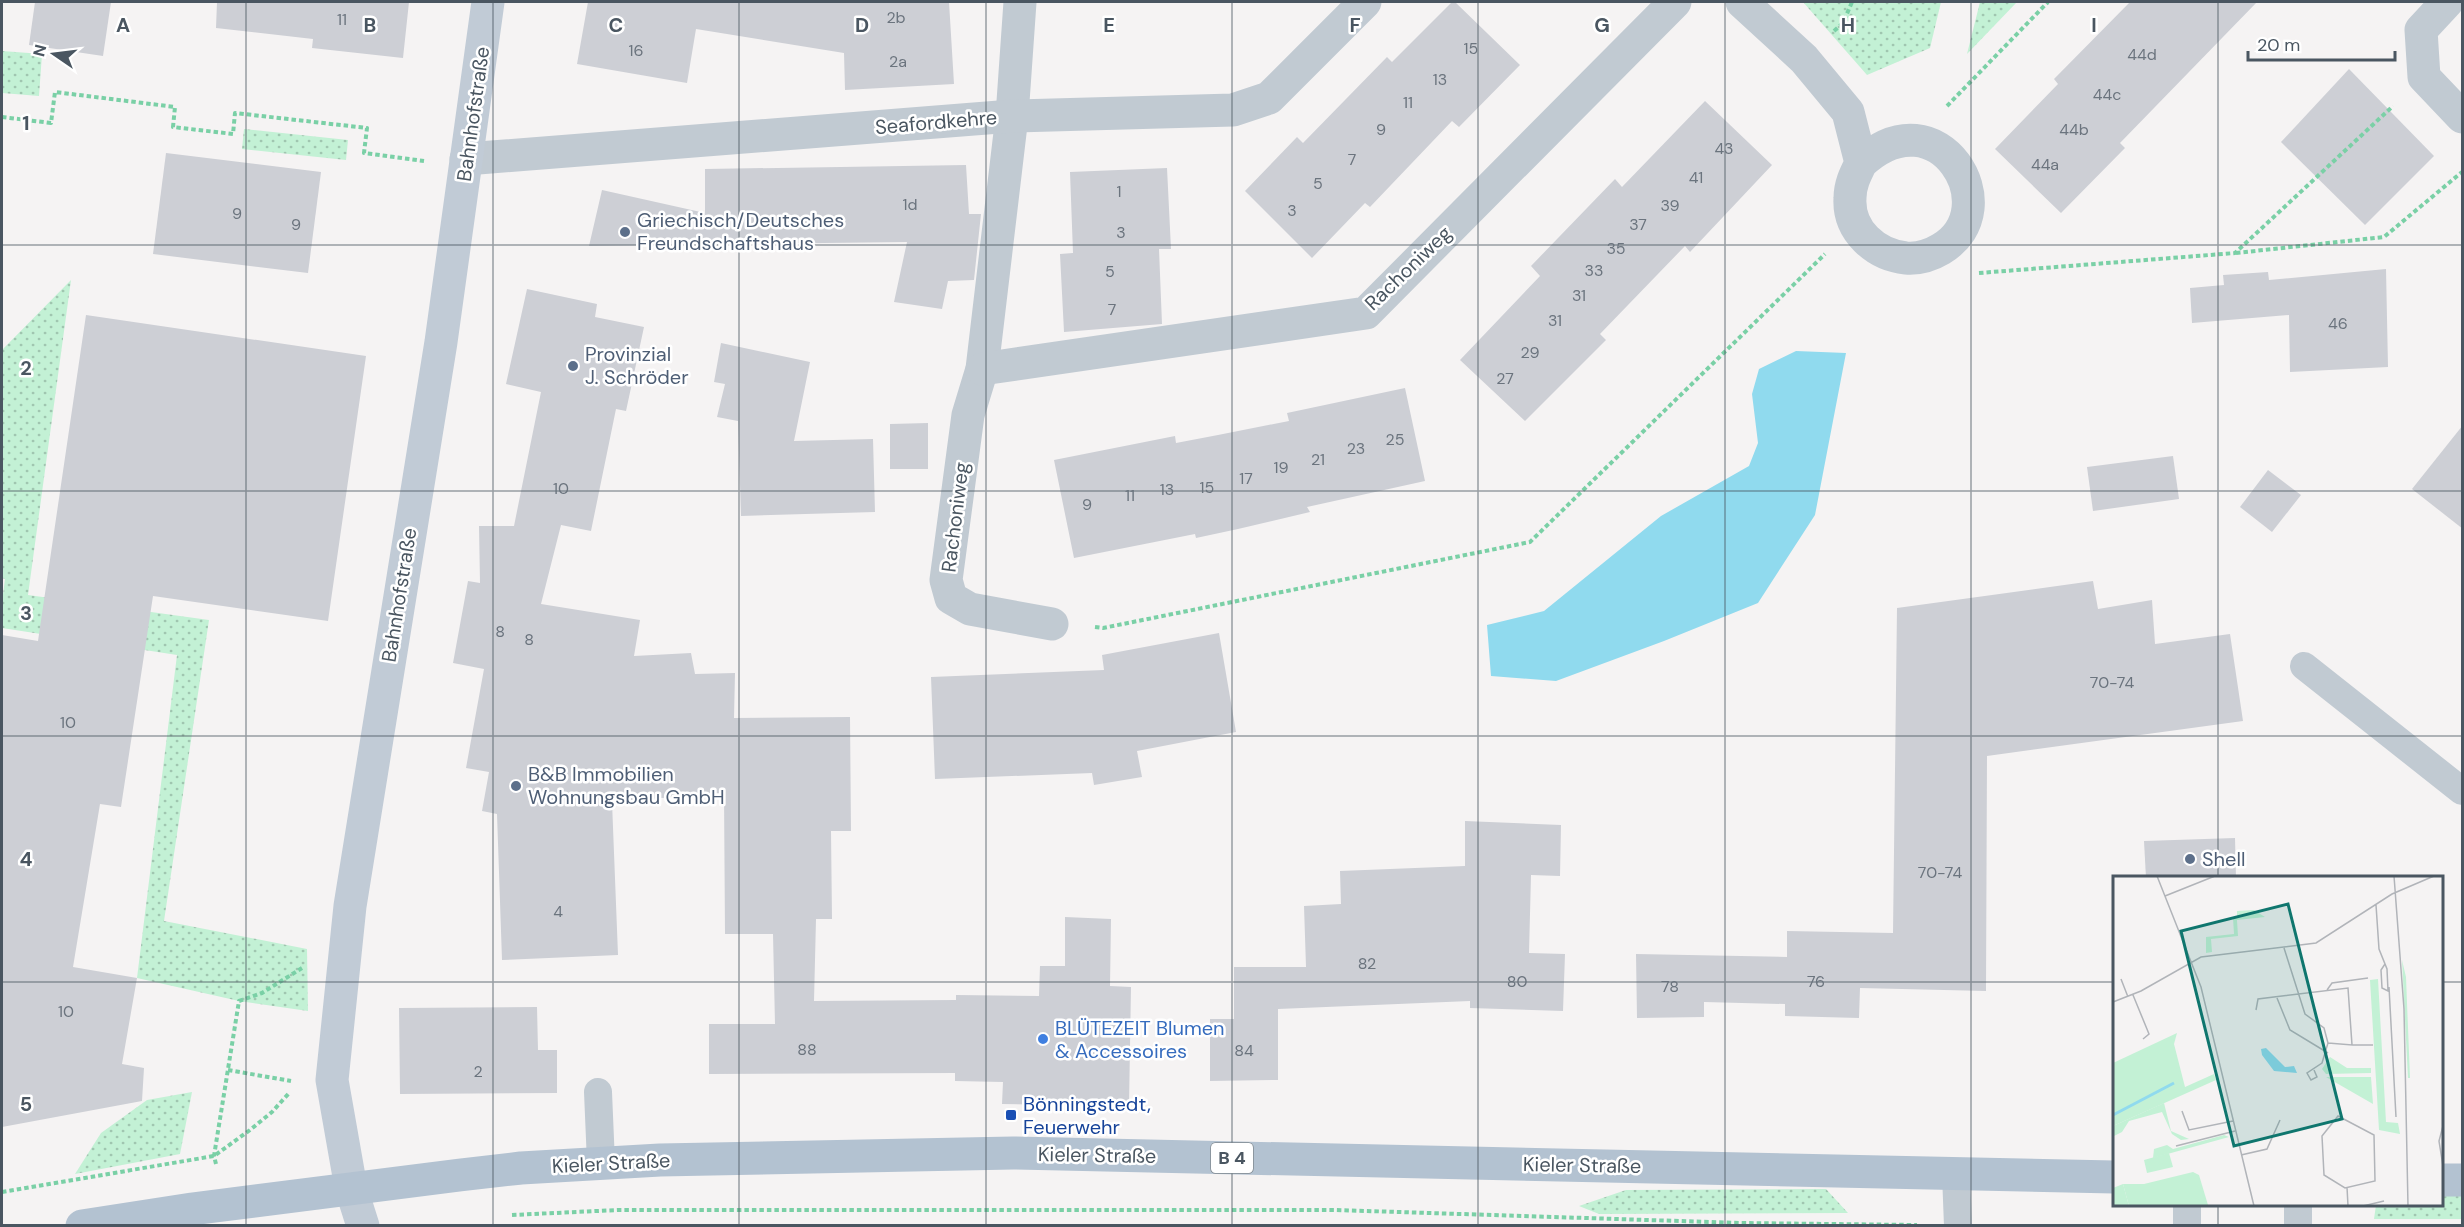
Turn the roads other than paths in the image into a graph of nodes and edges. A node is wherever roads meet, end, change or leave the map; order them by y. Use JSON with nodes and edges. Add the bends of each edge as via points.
{"nodes":[{"id":1,"x":488,"y":2,"type":"edge"},
{"id":2,"x":1020,"y":2,"type":"edge"},
{"id":3,"x":1365,"y":2,"type":"edge"},
{"id":4,"x":1675,"y":2,"type":"edge"},
{"id":5,"x":1742,"y":2,"type":"edge"},
{"id":6,"x":2447,"y":2,"type":"edge"},
{"id":7,"x":1012,"y":116,"type":"junction"},
{"id":8,"x":2463,"y":117,"type":"edge"},
{"id":9,"x":466,"y":159,"type":"junction"},
{"id":10,"x":1861,"y":164,"type":"junction"},
{"id":11,"x":982,"y":369,"type":"junction"},
{"id":12,"x":1052,"y":624,"type":"road end"},
{"id":13,"x":2304,"y":666,"type":"dead end"},
{"id":14,"x":2463,"y":791,"type":"edge"},
{"id":15,"x":598,"y":1092,"type":"dead end"},
{"id":16,"x":601,"y":1164,"type":"junction"},
{"id":17,"x":1956,"y":1174,"type":"junction"},
{"id":18,"x":2113,"y":1177,"type":"edge"},
{"id":19,"x":2443,"y":1180,"type":"edge"},
{"id":20,"x":2463,"y":1180,"type":"edge"},
{"id":21,"x":351,"y":1188,"type":"junction"},
{"id":22,"x":2187,"y":1206,"type":"edge"},
{"id":23,"x":2298,"y":1206,"type":"edge"},
{"id":24,"x":82,"y":1226,"type":"edge"},
{"id":25,"x":363,"y":1226,"type":"edge"},
{"id":26,"x":1958,"y":1226,"type":"edge"},
{"id":27,"x":2187,"y":1226,"type":"edge"},
{"id":28,"x":2298,"y":1226,"type":"edge"}],
"edges":[{"from":1,"to":9,"type":"main road","name":"Bahnhofstraße"},
{"from":2,"to":7,"type":"street","name":"Rachoniweg"},
{"from":3,"to":7,"type":"street","name":"Seafordkehre","via":[[1269,98],[1233,110]]},
{"from":4,"to":11,"type":"street","name":"Rachoniweg","via":[[1366,313]]},
{"from":5,"to":10,"type":"street","via":[[1804,59],[1848,112]]},
{"from":6,"to":8,"type":"street","via":[[2421,30],[2424,77]]},
{"from":7,"to":9,"type":"street","name":"Seafordkehre"},
{"from":7,"to":11,"type":"street","name":"Rachoniweg"},
{"from":9,"to":21,"type":"main road","name":"Bahnhofstraße","via":[[441,342],[350,906],[332,1080]]},
{"from":10,"to":10,"type":"street","via":[[1852,181],[1849,200],[1862,236],[1876,249],[1893,257],[1931,255],[1959,231],[1968,195],[1964,177],[1941,149],[1907,140],[1873,152]]},
{"from":11,"to":12,"type":"street","name":"Rachoniweg","via":[[968,416],[946,580],[951,598],[970,609]]},
{"from":13,"to":14,"type":"lane"},
{"from":15,"to":16,"type":"lane"},
{"from":16,"to":17,"type":"main road","name":"Kieler Straße","number":"B 4","via":[[1013,1153]]},
{"from":16,"to":21,"type":"main road","name":"Kieler Straße","number":"B 4","via":[[521,1168]]},
{"from":17,"to":18,"type":"main road","name":"Kieler Straße","number":"B 4"},
{"from":17,"to":26,"type":"lane"},
{"from":19,"to":20,"type":"main road"},
{"from":21,"to":24,"type":"main road","name":"Kieler Straße","number":"B 4"},
{"from":21,"to":25,"type":"main road","name":"Bahnhofstraße"},
{"from":22,"to":27,"type":"lane"},
{"from":23,"to":28,"type":"lane"}]}
